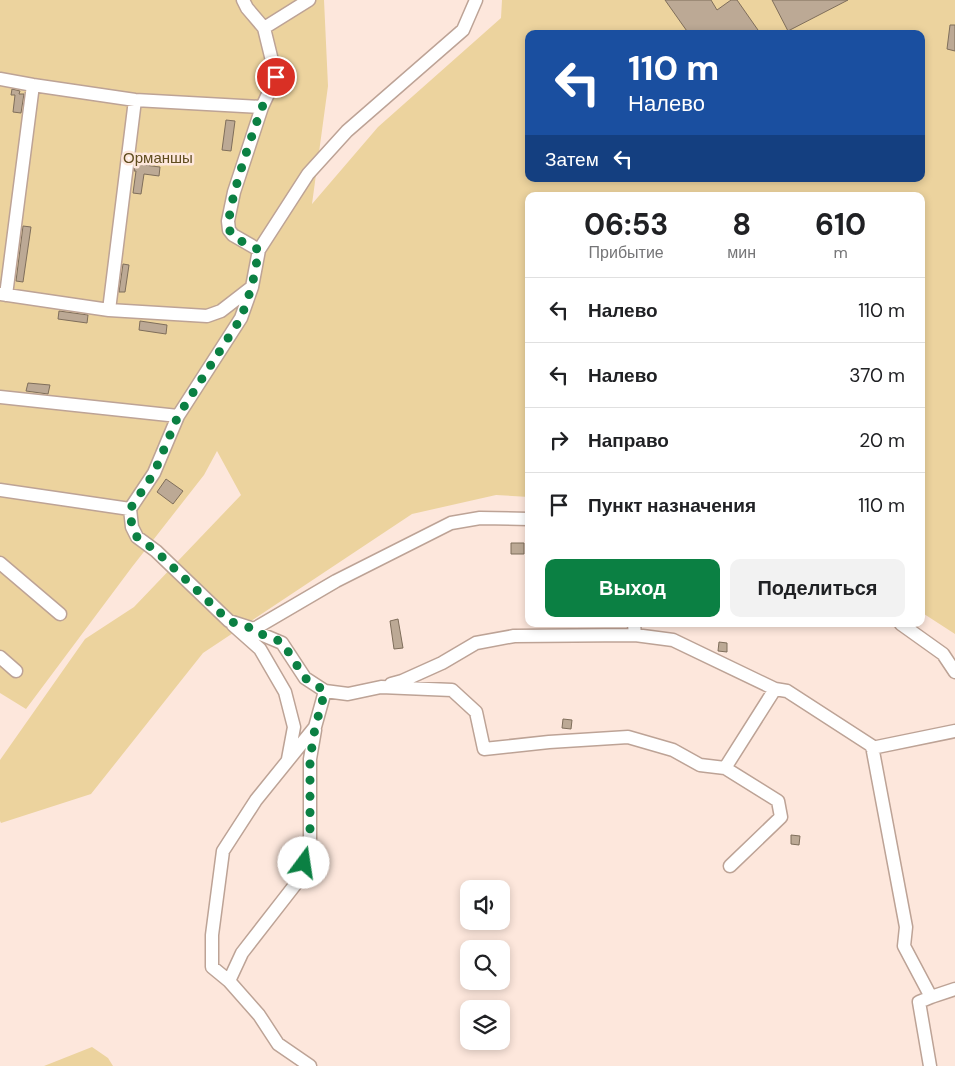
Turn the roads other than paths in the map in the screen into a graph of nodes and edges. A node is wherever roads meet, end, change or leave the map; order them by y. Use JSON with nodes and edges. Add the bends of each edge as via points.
{"nodes":[{"id":1,"x":243,"y":0,"type":"edge"},
{"id":2,"x":309,"y":0,"type":"edge"},
{"id":3,"x":476,"y":0,"type":"edge"},
{"id":4,"x":264,"y":28,"type":"junction"},
{"id":5,"x":0,"y":79,"type":"edge"},
{"id":6,"x":32,"y":85,"type":"junction"},
{"id":7,"x":135,"y":100,"type":"junction"},
{"id":8,"x":262,"y":107,"type":"junction"},
{"id":9,"x":259,"y":250,"type":"junction"},
{"id":10,"x":252,"y":286,"type":"junction"},
{"id":11,"x":3,"y":295,"type":"edge"},
{"id":12,"x":109,"y":310,"type":"junction"},
{"id":13,"x":0,"y":397,"type":"edge"},
{"id":14,"x":178,"y":416,"type":"junction"},
{"id":15,"x":0,"y":490,"type":"edge"},
{"id":16,"x":130,"y":509,"type":"junction"},
{"id":17,"x":525,"y":519,"type":"edge"},
{"id":18,"x":0,"y":563,"type":"edge"},
{"id":19,"x":60,"y":614,"type":"dead end"},
{"id":20,"x":229,"y":621,"type":"junction"},
{"id":21,"x":905,"y":627,"type":"edge"},
{"id":22,"x":254,"y":629,"type":"junction"},
{"id":23,"x":634,"y":629,"type":"edge"},
{"id":24,"x":0,"y":657,"type":"edge"},
{"id":25,"x":16,"y":670,"type":"dead end"},
{"id":26,"x":955,"y":672,"type":"edge"},
{"id":27,"x":381,"y":687,"type":"junction"},
{"id":28,"x":775,"y":689,"type":"junction"},
{"id":29,"x":325,"y":691,"type":"junction"},
{"id":30,"x":315,"y":728,"type":"junction"},
{"id":31,"x":955,"y":731,"type":"edge"},
{"id":32,"x":872,"y":748,"type":"junction"},
{"id":33,"x":288,"y":762,"type":"junction"},
{"id":34,"x":725,"y":768,"type":"junction"},
{"id":35,"x":730,"y":866,"type":"dead end"},
{"id":36,"x":229,"y":981,"type":"junction"},
{"id":37,"x":955,"y":988,"type":"edge"},
{"id":38,"x":931,"y":997,"type":"junction"},
{"id":39,"x":310,"y":1066,"type":"edge"},
{"id":40,"x":930,"y":1066,"type":"edge"}],
"edges":[{"from":1,"to":4,"type":"street"},
{"from":2,"to":4,"type":"street"},
{"from":3,"to":9,"type":"street","via":[[463,30],[347,131],[308,174]]},
{"from":4,"to":8,"type":"street","via":[[276,77]]},
{"from":5,"to":6,"type":"street"},
{"from":6,"to":7,"type":"street"},
{"from":6,"to":11,"type":"street"},
{"from":7,"to":8,"type":"street"},
{"from":7,"to":12,"type":"street"},
{"from":8,"to":9,"type":"street","via":[[234,192],[228,221],[233,235]]},
{"from":9,"to":10,"type":"street"},
{"from":10,"to":12,"type":"street","via":[[221,311],[207,316]]},
{"from":10,"to":14,"type":"street","via":[[241,318]]},
{"from":11,"to":12,"type":"street"},
{"from":13,"to":14,"type":"street"},
{"from":14,"to":16,"type":"street","via":[[154,473]]},
{"from":15,"to":16,"type":"street"},
{"from":16,"to":20,"type":"street","via":[[137,537]]},
{"from":17,"to":22,"type":"street","via":[[480,518],[451,523],[336,581]]},
{"from":18,"to":19,"type":"street"},
{"from":20,"to":22,"type":"street"},
{"from":20,"to":33,"type":"street","via":[[260,649],[285,692],[294,727]]},
{"from":21,"to":26,"type":"street","via":[[943,654]]},
{"from":22,"to":29,"type":"street","via":[[282,642],[305,678]]},
{"from":23,"to":27,"type":"street","via":[[514,636],[476,643],[442,663]]},
{"from":23,"to":28,"type":"street","via":[[673,640]]},
{"from":24,"to":25,"type":"street"},
{"from":27,"to":29,"type":"street","via":[[348,694]]},
{"from":27,"to":34,"type":"street","via":[[452,690],[476,712],[484,749],[628,737],[673,750],[700,765]]},
{"from":28,"to":32,"type":"street","via":[[787,691]]},
{"from":28,"to":34,"type":"street"},
{"from":29,"to":30,"type":"street"},
{"from":30,"to":33,"type":"street"},
{"from":30,"to":36,"type":"street","via":[[310,759],[310,844],[298,882],[242,953]]},
{"from":31,"to":32,"type":"street"},
{"from":32,"to":38,"type":"street","via":[[906,927],[904,946]]},
{"from":33,"to":36,"type":"street","via":[[256,800],[223,851],[212,935],[212,967]]},
{"from":34,"to":35,"type":"street","via":[[778,801],[781,817]]},
{"from":36,"to":39,"type":"street","via":[[259,1015],[278,1044]]},
{"from":37,"to":38,"type":"street"},
{"from":38,"to":40,"type":"street","via":[[919,1002]]}]}
